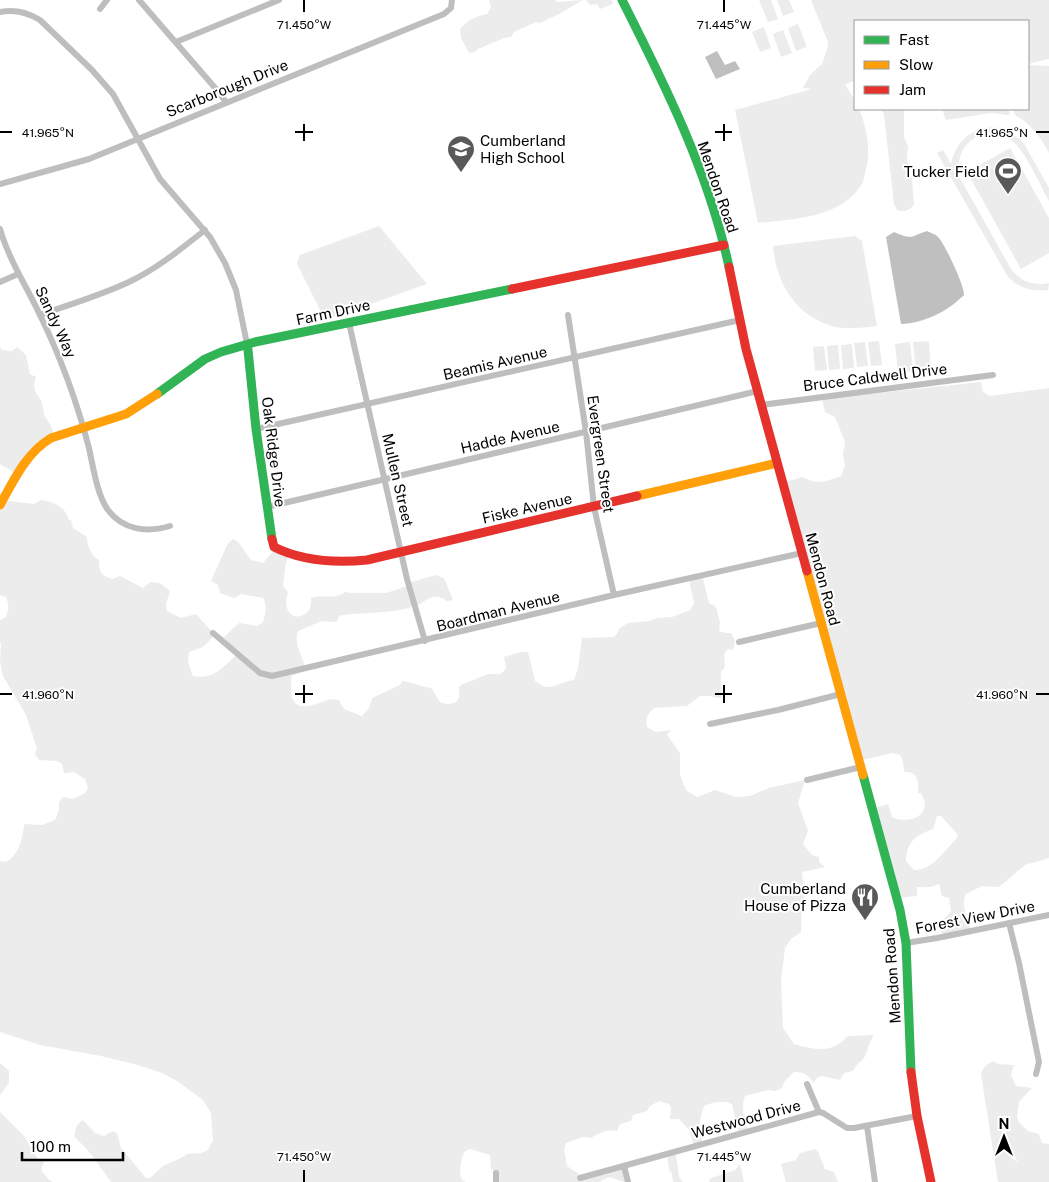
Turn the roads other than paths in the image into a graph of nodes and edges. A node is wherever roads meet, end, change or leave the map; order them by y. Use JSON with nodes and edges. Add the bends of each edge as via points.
{"nodes":[{"id":1,"x":107,"y":0,"type":"edge"},
{"id":2,"x":139,"y":0,"type":"edge"},
{"id":3,"x":279,"y":0,"type":"edge"},
{"id":4,"x":452,"y":0,"type":"edge"},
{"id":5,"x":622,"y":0,"type":"edge"},
{"id":6,"x":100,"y":8,"type":"dead end"},
{"id":7,"x":0,"y":12,"type":"edge"},
{"id":8,"x":176,"y":42,"type":"junction"},
{"id":9,"x":226,"y":102,"type":"junction"},
{"id":10,"x":138,"y":139,"type":"junction"},
{"id":11,"x":0,"y":184,"type":"edge"},
{"id":12,"x":0,"y":229,"type":"edge"},
{"id":13,"x":205,"y":230,"type":"junction"},
{"id":14,"x":724,"y":245,"type":"junction"},
{"id":15,"x":18,"y":274,"type":"junction"},
{"id":16,"x":0,"y":282,"type":"edge"},
{"id":17,"x":40,"y":315,"type":"junction"},
{"id":18,"x":568,"y":315,"type":"dead end"},
{"id":19,"x":740,"y":320,"type":"junction"},
{"id":20,"x":349,"y":323,"type":"junction"},
{"id":21,"x":247,"y":347,"type":"junction"},
{"id":22,"x":575,"y":358,"type":"junction"},
{"id":23,"x":993,"y":375,"type":"dead end"},
{"id":24,"x":758,"y":392,"type":"junction"},
{"id":25,"x":367,"y":405,"type":"junction"},
{"id":26,"x":761,"y":405,"type":"junction"},
{"id":27,"x":83,"y":428,"type":"junction"},
{"id":28,"x":256,"y":429,"type":"junction"},
{"id":29,"x":586,"y":432,"type":"junction"},
{"id":30,"x":777,"y":463,"type":"junction"},
{"id":31,"x":385,"y":479,"type":"junction"},
{"id":32,"x":0,"y":505,"type":"edge"},
{"id":33,"x":267,"y":507,"type":"junction"},
{"id":34,"x":594,"y":507,"type":"junction"},
{"id":35,"x":170,"y":526,"type":"dead end"},
{"id":36,"x":401,"y":551,"type":"junction"},
{"id":37,"x":283,"y":552,"type":"joint"},
{"id":38,"x":802,"y":553,"type":"junction"},
{"id":39,"x":614,"y":595,"type":"junction"},
{"id":40,"x":821,"y":623,"type":"junction"},
{"id":41,"x":213,"y":633,"type":"dead end"},
{"id":42,"x":424,"y":641,"type":"junction"},
{"id":43,"x":738,"y":642,"type":"dead end"},
{"id":44,"x":841,"y":694,"type":"junction"},
{"id":45,"x":710,"y":724,"type":"dead end"},
{"id":46,"x":861,"y":766,"type":"junction"},
{"id":47,"x":807,"y":780,"type":"dead end"},
{"id":48,"x":1049,"y":915,"type":"edge"},
{"id":49,"x":1009,"y":923,"type":"junction"},
{"id":50,"x":906,"y":943,"type":"junction"},
{"id":51,"x":1036,"y":1074,"type":"dead end"},
{"id":52,"x":807,"y":1084,"type":"dead end"},
{"id":53,"x":820,"y":1112,"type":"junction"},
{"id":54,"x":917,"y":1116,"type":"junction"},
{"id":55,"x":867,"y":1126,"type":"junction"},
{"id":56,"x":624,"y":1166,"type":"junction"},
{"id":57,"x":496,"y":1173,"type":"dead end"},
{"id":58,"x":580,"y":1178,"type":"dead end"},
{"id":59,"x":496,"y":1182,"type":"edge"},
{"id":60,"x":628,"y":1182,"type":"edge"},
{"id":61,"x":875,"y":1182,"type":"edge"},
{"id":62,"x":930,"y":1182,"type":"edge"}],
"edges":[{"from":1,"to":6,"type":"street"},
{"from":2,"to":8,"type":"street"},
{"from":3,"to":8,"type":"street"},
{"from":4,"to":9,"type":"street","name":"Scarborough Drive","via":[[451,8],[444,14]]},
{"from":5,"to":14,"type":"street","name":"Mendon Road","via":[[704,178]]},
{"from":7,"to":10,"type":"street","via":[[21,11],[40,20],[113,94]]},
{"from":8,"to":9,"type":"street"},
{"from":9,"to":10,"type":"street","name":"Scarborough Drive"},
{"from":10,"to":11,"type":"street","name":"Scarborough Drive","via":[[89,158]]},
{"from":10,"to":13,"type":"street","via":[[160,179]]},
{"from":12,"to":15,"type":"street","name":"Sandy Way"},
{"from":13,"to":17,"type":"street","via":[[159,265],[133,280]]},
{"from":13,"to":21,"type":"street","via":[[232,278]]},
{"from":14,"to":19,"type":"street","name":"Mendon Road"},
{"from":14,"to":20,"type":"street","name":"Farm Drive"},
{"from":15,"to":16,"type":"street"},
{"from":15,"to":17,"type":"street","name":"Sandy Way"},
{"from":17,"to":27,"type":"street","name":"Sandy Way","via":[[61,362]]},
{"from":18,"to":22,"type":"street","name":"Evergreen Street"},
{"from":19,"to":22,"type":"street","name":"Beamis Avenue"},
{"from":19,"to":24,"type":"street","name":"Mendon Road"},
{"from":20,"to":21,"type":"street","name":"Farm Drive"},
{"from":20,"to":25,"type":"street","name":"Mullen Street"},
{"from":21,"to":27,"type":"street","name":"Farm Drive","via":[[221,352],[198,362],[132,410]]},
{"from":21,"to":28,"type":"street","name":"Oak Ridge Drive"},
{"from":22,"to":25,"type":"street","name":"Beamis Avenue"},
{"from":22,"to":29,"type":"street","name":"Evergreen Street"},
{"from":23,"to":26,"type":"street","name":"Bruce Caldwell Drive"},
{"from":24,"to":26,"type":"street","name":"Mendon Road"},
{"from":24,"to":29,"type":"street","name":"Hadde Avenue"},
{"from":25,"to":28,"type":"street","name":"Beamis Avenue"},
{"from":25,"to":31,"type":"street","name":"Mullen Street"},
{"from":26,"to":30,"type":"street","name":"Mendon Road"},
{"from":27,"to":32,"type":"street","name":"Farm Drive","via":[[51,438],[38,446]]},
{"from":27,"to":35,"type":"street","name":"Sandy Way","via":[[108,511],[120,522],[134,528],[150,530]]},
{"from":28,"to":33,"type":"street","name":"Oak Ridge Drive"},
{"from":29,"to":31,"type":"street","name":"Hadde Avenue"},
{"from":29,"to":34,"type":"street","name":"Evergreen Street"},
{"from":30,"to":34,"type":"street","name":"Fiske Avenue"},
{"from":30,"to":38,"type":"street","name":"Mendon Road"},
{"from":31,"to":33,"type":"street","name":"Hadde Avenue"},
{"from":31,"to":36,"type":"street","name":"Mullen Street"},
{"from":33,"to":37,"type":"street","name":"Oak Ridge Drive","via":[[274,547]]},
{"from":34,"to":36,"type":"street","name":"Fiske Avenue"},
{"from":34,"to":39,"type":"street","name":"Evergreen Street"},
{"from":36,"to":37,"type":"street","name":"Fiske Avenue","via":[[348,563]]},
{"from":36,"to":42,"type":"street","name":"Mullen Street"},
{"from":38,"to":39,"type":"street","name":"Boardman Avenue"},
{"from":38,"to":40,"type":"street","name":"Mendon Road"},
{"from":39,"to":42,"type":"street","name":"Boardman Avenue"},
{"from":40,"to":43,"type":"street"},
{"from":40,"to":44,"type":"street","name":"Mendon Road"},
{"from":41,"to":42,"type":"street","name":"Boardman Avenue","via":[[260,673],[272,676]]},
{"from":44,"to":45,"type":"street"},
{"from":44,"to":46,"type":"street","name":"Mendon Road"},
{"from":46,"to":47,"type":"street"},
{"from":46,"to":50,"type":"street","name":"Mendon Road"},
{"from":48,"to":49,"type":"street","name":"Forest View Drive"},
{"from":49,"to":50,"type":"street","name":"Forest View Drive"},
{"from":49,"to":51,"type":"street","via":[[1039,1062]]},
{"from":50,"to":54,"type":"street","name":"Mendon Road","via":[[912,1084]]},
{"from":52,"to":53,"type":"street"},
{"from":53,"to":55,"type":"street","name":"Westwood Drive","via":[[847,1128]]},
{"from":53,"to":56,"type":"street","name":"Westwood Drive"},
{"from":54,"to":55,"type":"street","name":"Westwood Drive"},
{"from":54,"to":62,"type":"street","name":"Mendon Road"},
{"from":55,"to":61,"type":"street"},
{"from":56,"to":58,"type":"street","name":"Westwood Drive"},
{"from":56,"to":60,"type":"street"},
{"from":57,"to":59,"type":"street"}]}
